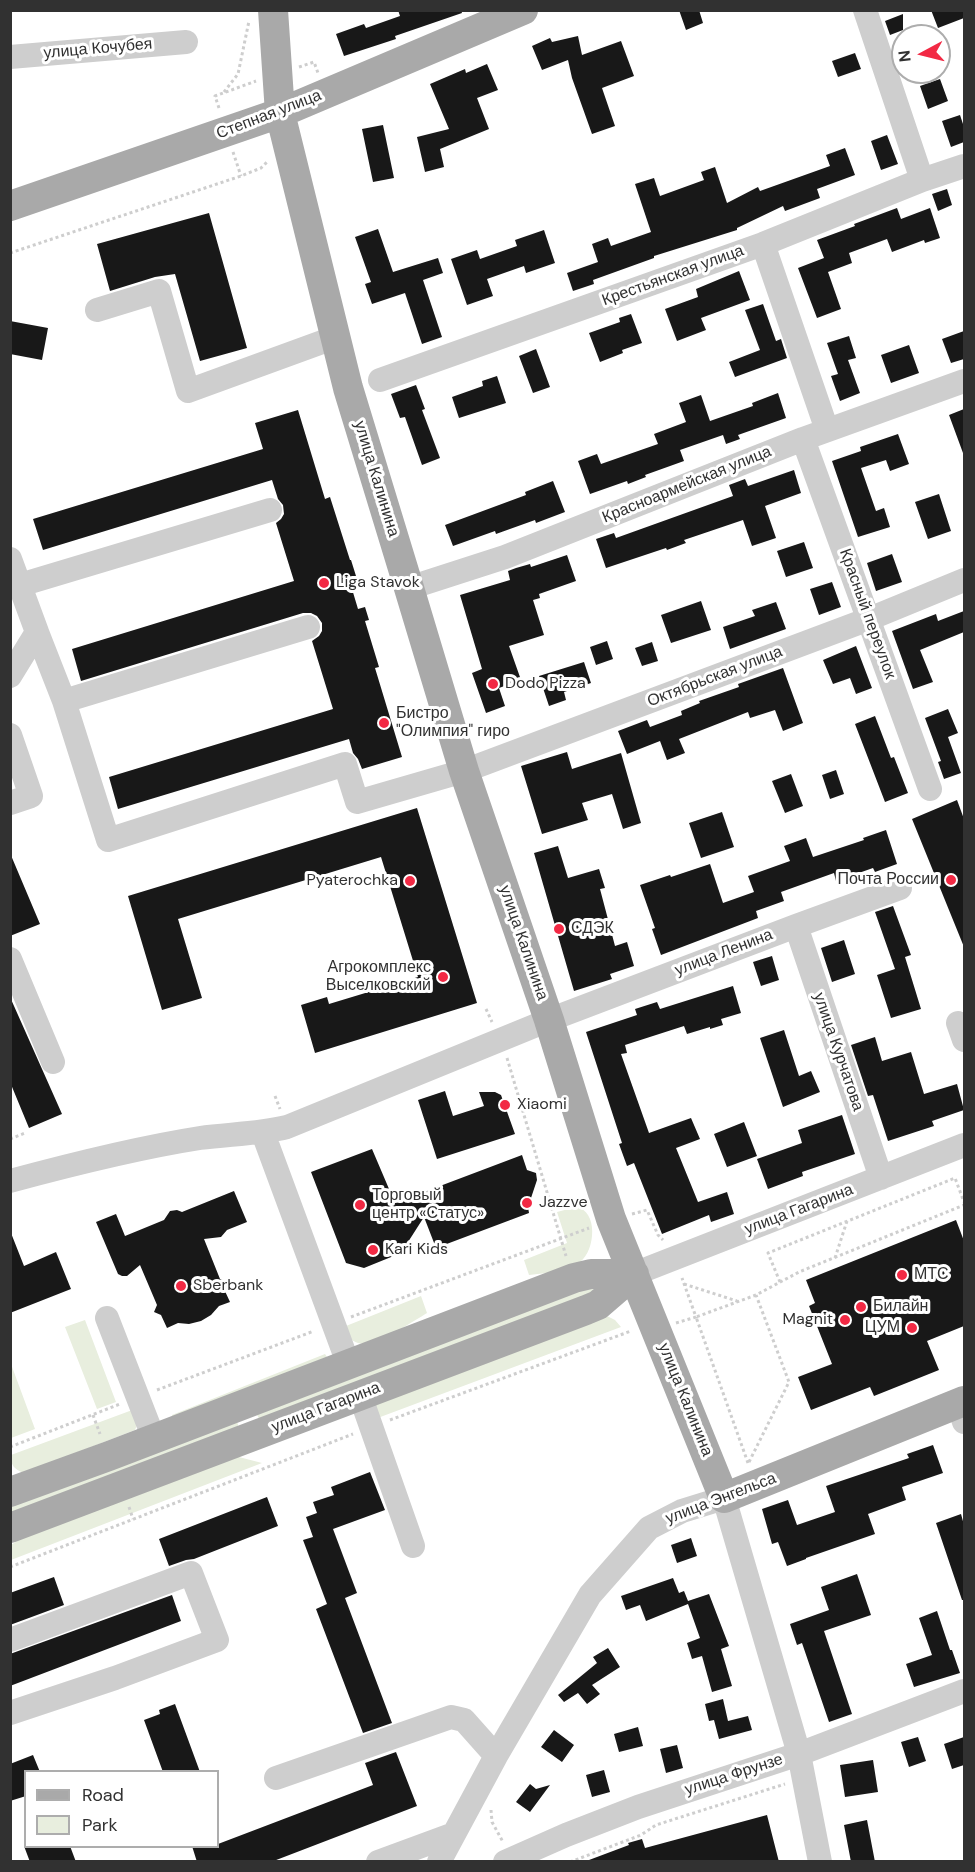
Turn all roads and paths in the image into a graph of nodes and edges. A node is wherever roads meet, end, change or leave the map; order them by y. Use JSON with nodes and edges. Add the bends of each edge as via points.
{"nodes":[{"id":1,"x":251,"y":10,"type":"edge"},
{"id":2,"x":273,"y":10,"type":"edge"},
{"id":3,"x":523,"y":10,"type":"edge"},
{"id":4,"x":866,"y":10,"type":"edge"},
{"id":5,"x":186,"y":42,"type":"dead end"},
{"id":6,"x":10,"y":57,"type":"edge"},
{"id":7,"x":223,"y":93,"type":"dead end"},
{"id":8,"x":280,"y":113,"type":"junction"},
{"id":9,"x":964,"y":166,"type":"edge"},
{"id":10,"x":241,"y":176,"type":"dead end"},
{"id":11,"x":922,"y":180,"type":"junction"},
{"id":12,"x":10,"y":206,"type":"edge"},
{"id":13,"x":763,"y":244,"type":"junction"},
{"id":14,"x":10,"y":254,"type":"edge"},
{"id":15,"x":97,"y":310,"type":"dead end"},
{"id":16,"x":336,"y":336,"type":"junction"},
{"id":17,"x":380,"y":380,"type":"dead end"},
{"id":18,"x":964,"y":381,"type":"edge"},
{"id":19,"x":827,"y":430,"type":"junction"},
{"id":20,"x":803,"y":439,"type":"junction"},
{"id":21,"x":270,"y":510,"type":"dead end"},
{"id":22,"x":10,"y":559,"type":"edge"},
{"id":23,"x":964,"y":579,"type":"edge"},
{"id":24,"x":20,"y":585,"type":"junction"},
{"id":25,"x":409,"y":588,"type":"junction"},
{"id":26,"x":869,"y":619,"type":"junction"},
{"id":27,"x":308,"y":627,"type":"dead end"},
{"id":28,"x":37,"y":632,"type":"junction"},
{"id":29,"x":10,"y":676,"type":"edge"},
{"id":30,"x":64,"y":701,"type":"junction"},
{"id":31,"x":10,"y":735,"type":"edge"},
{"id":32,"x":464,"y":771,"type":"junction"},
{"id":33,"x":930,"y":789,"type":"dead end"},
{"id":34,"x":10,"y":803,"type":"edge"},
{"id":35,"x":900,"y":888,"type":"dead end"},
{"id":36,"x":796,"y":926,"type":"junction"},
{"id":37,"x":10,"y":959,"type":"edge"},
{"id":38,"x":486,"y":1009,"type":"dead end"},
{"id":39,"x":549,"y":1020,"type":"junction"},
{"id":40,"x":502,"y":1040,"type":"junction"},
{"id":41,"x":52,"y":1062,"type":"dead end"},
{"id":42,"x":25,"y":1132,"type":"dead end"},
{"id":43,"x":263,"y":1133,"type":"junction"},
{"id":44,"x":10,"y":1139,"type":"edge"},
{"id":45,"x":964,"y":1145,"type":"edge"},
{"id":46,"x":881,"y":1178,"type":"junction"},
{"id":47,"x":10,"y":1181,"type":"edge"},
{"id":48,"x":964,"y":1204,"type":"edge"},
{"id":49,"x":847,"y":1221,"type":"junction"},
{"id":50,"x":835,"y":1258,"type":"junction"},
{"id":51,"x":634,"y":1274,"type":"junction"},
{"id":52,"x":780,"y":1282,"type":"junction"},
{"id":53,"x":684,"y":1284,"type":"dead end"},
{"id":54,"x":756,"y":1295,"type":"junction"},
{"id":55,"x":739,"y":1301,"type":"junction"},
{"id":56,"x":107,"y":1318,"type":"dead end"},
{"id":57,"x":332,"y":1324,"type":"junction"},
{"id":58,"x":348,"y":1363,"type":"junction"},
{"id":59,"x":360,"y":1395,"type":"junction"},
{"id":60,"x":138,"y":1397,"type":"junction"},
{"id":61,"x":242,"y":1404,"type":"junction"},
{"id":62,"x":962,"y":1409,"type":"edge"},
{"id":63,"x":256,"y":1435,"type":"junction"},
{"id":64,"x":154,"y":1438,"type":"junction"},
{"id":65,"x":10,"y":1447,"type":"edge"},
{"id":66,"x":12,"y":1487,"type":"edge"},
{"id":67,"x":724,"y":1498,"type":"junction"},
{"id":68,"x":133,"y":1519,"type":"dead end"},
{"id":69,"x":10,"y":1528,"type":"edge"},
{"id":70,"x":413,"y":1546,"type":"dead end"},
{"id":71,"x":10,"y":1567,"type":"edge"},
{"id":72,"x":10,"y":1640,"type":"edge"},
{"id":73,"x":964,"y":1691,"type":"edge"},
{"id":74,"x":10,"y":1713,"type":"edge"},
{"id":75,"x":496,"y":1756,"type":"junction"},
{"id":76,"x":790,"y":1757,"type":"junction"},
{"id":77,"x":276,"y":1778,"type":"dead end"},
{"id":78,"x":490,"y":1808,"type":"dead end"},
{"id":79,"x":454,"y":1834,"type":"junction"},
{"id":80,"x":499,"y":1836,"type":"dead end"},
{"id":81,"x":378,"y":1862,"type":"edge"},
{"id":82,"x":439,"y":1862,"type":"edge"},
{"id":83,"x":505,"y":1862,"type":"edge"},
{"id":84,"x":570,"y":1862,"type":"edge"},
{"id":85,"x":820,"y":1862,"type":"edge"}],
"edges":[{"from":1,"to":7,"type":"path","via":[[238,74]]},
{"from":2,"to":8,"type":"main road","name":"улица Калинина"},
{"from":3,"to":8,"type":"main road","name":"Степная улица"},
{"from":4,"to":11,"type":"street"},
{"from":5,"to":6,"type":"street","name":"улица Кочубея"},
{"from":8,"to":12,"type":"main road","name":"Степная улица"},
{"from":8,"to":16,"type":"main road","name":"улица Калинина"},
{"from":9,"to":11,"type":"street","name":"Крестьянская улица"},
{"from":10,"to":14,"type":"path"},
{"from":11,"to":13,"type":"street","name":"Крестьянская улица"},
{"from":13,"to":17,"type":"street","name":"Крестьянская улица"},
{"from":13,"to":19,"type":"street"},
{"from":15,"to":16,"type":"street","via":[[159,291],[188,391]]},
{"from":16,"to":25,"type":"main road","name":"улица Калинина"},
{"from":18,"to":19,"type":"street","name":"Красноармейская улица"},
{"from":19,"to":20,"type":"street","name":"Красноармейская улица"},
{"from":20,"to":25,"type":"street","name":"Красноармейская улица","via":[[505,557]]},
{"from":20,"to":26,"type":"street","name":"Красный переулок"},
{"from":21,"to":24,"type":"street"},
{"from":22,"to":24,"type":"street"},
{"from":23,"to":26,"type":"street","name":"Октябрьская улица"},
{"from":24,"to":28,"type":"street"},
{"from":25,"to":32,"type":"main road","name":"улица Калинина"},
{"from":26,"to":32,"type":"street","name":"Октябрьская улица"},
{"from":26,"to":33,"type":"street","name":"Красный переулок"},
{"from":27,"to":30,"type":"street"},
{"from":28,"to":29,"type":"street"},
{"from":28,"to":30,"type":"street"},
{"from":30,"to":32,"type":"street","name":"Октябрьская улица","via":[[108,840],[345,764],[357,802]]},
{"from":31,"to":34,"type":"street","via":[[31,795]]},
{"from":32,"to":39,"type":"main road","name":"улица Калинина"},
{"from":35,"to":36,"type":"street","name":"улица Ленина"},
{"from":36,"to":39,"type":"street","name":"улица Ленина"},
{"from":36,"to":46,"type":"street","name":"улица Курчатова"},
{"from":37,"to":41,"type":"street"},
{"from":38,"to":40,"type":"path"},
{"from":39,"to":40,"type":"street","name":"улица Ленина"},
{"from":39,"to":51,"type":"main road","name":"улица Калинина","via":[[611,1219]]},
{"from":40,"to":43,"type":"street","name":"улица Ленина","via":[[287,1127]]},
{"from":40,"to":57,"type":"path","via":[[560,1240]]},
{"from":42,"to":44,"type":"path"},
{"from":43,"to":47,"type":"street","name":"улица Ленина","via":[[151,1147]]},
{"from":43,"to":57,"type":"street"},
{"from":45,"to":46,"type":"street","name":"улица Гагарина"},
{"from":46,"to":51,"type":"street","name":"улица Гагарина"},
{"from":48,"to":49,"type":"path","via":[[955,1178]]},
{"from":48,"to":50,"type":"path"},
{"from":49,"to":50,"type":"path"},
{"from":49,"to":52,"type":"path","via":[[768,1252]]},
{"from":50,"to":52,"type":"path"},
{"from":51,"to":58,"type":"main road","name":"улица Гагарина","via":[[574,1278]]},
{"from":51,"to":59,"type":"main road","name":"улица Гагарина","via":[[598,1305]]},
{"from":51,"to":67,"type":"main road","name":"улица Калинина"},
{"from":52,"to":54,"type":"path"},
{"from":53,"to":55,"type":"path"},
{"from":54,"to":55,"type":"path"},
{"from":54,"to":55,"type":"path","via":[[789,1382],[748,1464],[696,1317]]},
{"from":56,"to":60,"type":"street"},
{"from":57,"to":58,"type":"street"},
{"from":57,"to":60,"type":"path"},
{"from":58,"to":61,"type":"main road","name":"улица Гагарина"},
{"from":59,"to":63,"type":"main road","name":"улица Гагарина"},
{"from":59,"to":70,"type":"street"},
{"from":60,"to":64,"type":"street"},
{"from":60,"to":65,"type":"path"},
{"from":61,"to":63,"type":"main road"},
{"from":61,"to":64,"type":"main road","name":"улица Гагарина"},
{"from":62,"to":67,"type":"main road","name":"улица Энгельса"},
{"from":63,"to":69,"type":"main road","name":"улица Гагарина"},
{"from":64,"to":66,"type":"main road","name":"улица Гагарина"},
{"from":67,"to":75,"type":"street","name":"улица Энгельса","via":[[682,1511],[649,1528],[590,1596]]},
{"from":67,"to":76,"type":"street","name":"улица Калинина"},
{"from":68,"to":71,"type":"path"},
{"from":72,"to":74,"type":"street","via":[[191,1573],[217,1640]]},
{"from":73,"to":76,"type":"street","name":"улица Фрунзе"},
{"from":75,"to":77,"type":"street","via":[[464,1720],[451,1717]]},
{"from":75,"to":79,"type":"street","name":"улица Энгельса"},
{"from":76,"to":83,"type":"street","name":"улица Фрунзе","via":[[638,1807]]},
{"from":76,"to":84,"type":"path","via":[[786,1784],[656,1825],[641,1835]]},
{"from":76,"to":85,"type":"street","name":"улица Калинина"},
{"from":78,"to":80,"type":"path"},
{"from":79,"to":81,"type":"street"},
{"from":79,"to":82,"type":"street","name":"улица Энгельса"}]}
